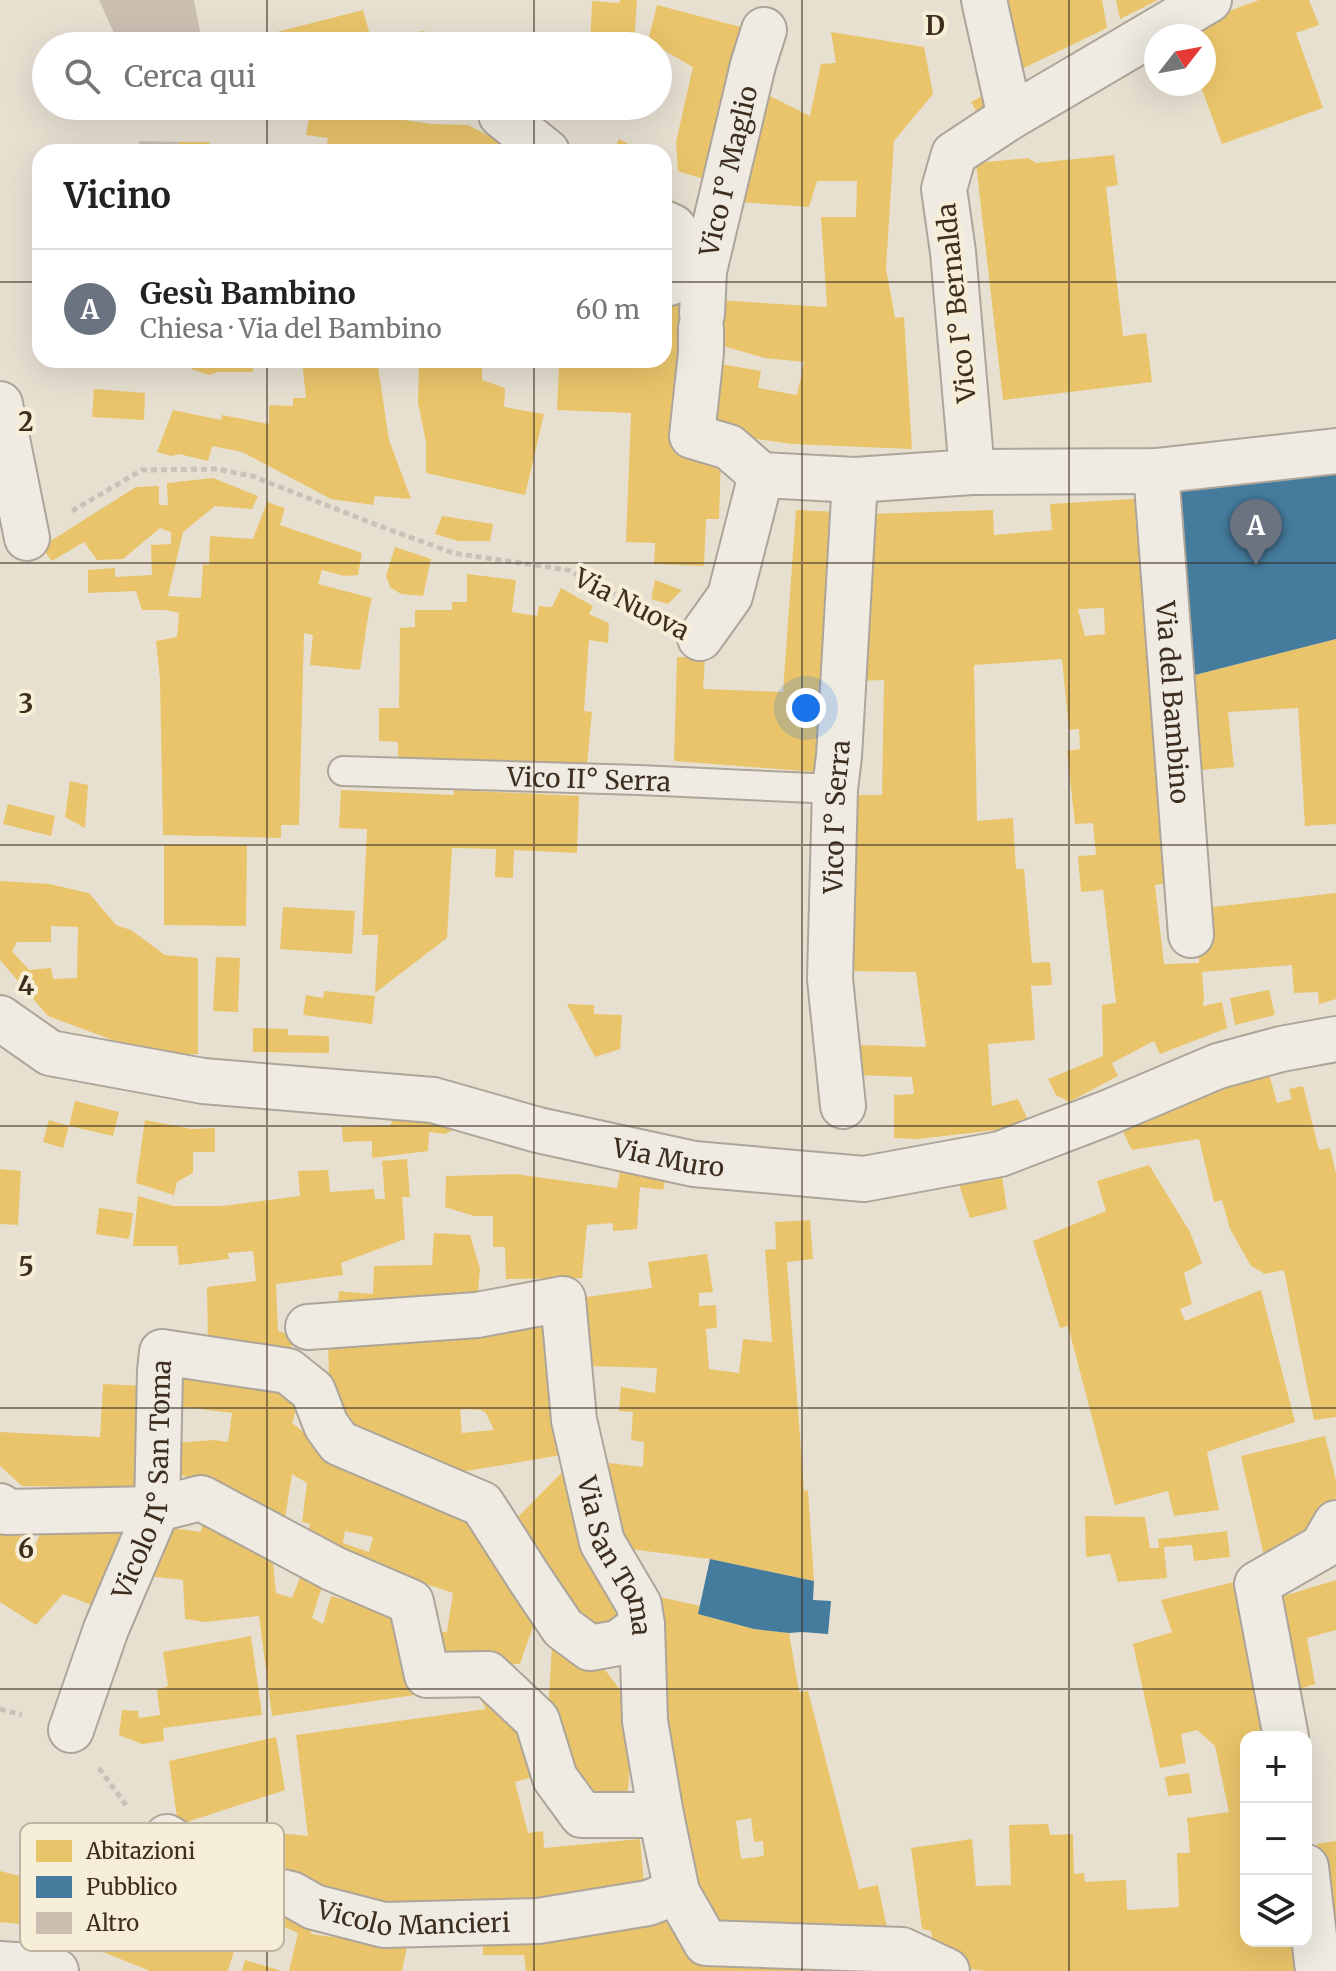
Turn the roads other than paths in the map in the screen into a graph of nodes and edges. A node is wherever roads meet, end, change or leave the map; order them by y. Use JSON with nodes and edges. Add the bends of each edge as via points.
{"nodes":[{"id":1,"x":984,"y":0,"type":"edge"},
{"id":2,"x":1209,"y":0,"type":"edge"},
{"id":3,"x":764,"y":30,"type":"dead end"},
{"id":4,"x":1010,"y":117,"type":"junction"},
{"id":5,"x":507,"y":120,"type":"edge"},
{"id":6,"x":537,"y":144,"type":"edge"},
{"id":7,"x":672,"y":227,"type":"edge"},
{"id":8,"x":684,"y":277,"type":"edge"},
{"id":9,"x":0,"y":404,"type":"edge"},
{"id":10,"x":1336,"y":451,"type":"edge"},
{"id":11,"x":1156,"y":471,"type":"junction"},
{"id":12,"x":972,"y":472,"type":"junction"},
{"id":13,"x":761,"y":475,"type":"junction"},
{"id":14,"x":855,"y":480,"type":"junction"},
{"id":15,"x":27,"y":538,"type":"road end"},
{"id":16,"x":700,"y":638,"type":"road end"},
{"id":17,"x":343,"y":771,"type":"dead end"},
{"id":18,"x":835,"y":789,"type":"junction"},
{"id":19,"x":1191,"y":935,"type":"dead end"},
{"id":20,"x":0,"y":1018,"type":"edge"},
{"id":21,"x":1336,"y":1039,"type":"edge"},
{"id":22,"x":843,"y":1106,"type":"dead end"},
{"id":23,"x":308,"y":1327,"type":"dead end"},
{"id":24,"x":0,"y":1506,"type":"edge"},
{"id":25,"x":157,"y":1509,"type":"junction"},
{"id":26,"x":1336,"y":1523,"type":"edge"},
{"id":27,"x":642,"y":1625,"type":"junction"},
{"id":28,"x":71,"y":1730,"type":"dead end"},
{"id":29,"x":1285,"y":1731,"type":"edge"},
{"id":30,"x":661,"y":1815,"type":"junction"},
{"id":31,"x":1307,"y":1875,"type":"edge"},
{"id":32,"x":284,"y":1892,"type":"edge"},
{"id":33,"x":677,"y":1892,"type":"junction"},
{"id":34,"x":0,"y":1964,"type":"edge"},
{"id":35,"x":56,"y":1971,"type":"edge"},
{"id":36,"x":947,"y":1971,"type":"edge"},
{"id":37,"x":1318,"y":1971,"type":"edge"}],
"edges":[{"from":1,"to":4,"type":"street"},
{"from":2,"to":4,"type":"street","name":"Vico I° Bernalda"},
{"from":3,"to":8,"type":"street","name":"Vico I° Maglio"},
{"from":4,"to":12,"type":"street","name":"Vico I° Bernalda","via":[[954,154],[944,189]]},
{"from":5,"to":6,"type":"street"},
{"from":7,"to":8,"type":"street"},
{"from":8,"to":13,"type":"street","name":"Vico I° Maglio","via":[[702,321],[692,436],[729,447]]},
{"from":9,"to":15,"type":"street"},
{"from":10,"to":11,"type":"street"},
{"from":11,"to":12,"type":"street"},
{"from":11,"to":19,"type":"street","name":"Via del Bambino"},
{"from":12,"to":14,"type":"street"},
{"from":13,"to":14,"type":"street"},
{"from":13,"to":16,"type":"street","name":"Via Nuova","via":[[730,596]]},
{"from":14,"to":18,"type":"street","name":"Vico I° Serra"},
{"from":17,"to":18,"type":"lane","name":"Vico II° Serra"},
{"from":18,"to":22,"type":"street","name":"Vico I° Serra","via":[[830,979]]},
{"from":20,"to":21,"type":"street","name":"Via Muro","via":[[50,1053],[203,1081],[433,1100],[538,1130],[694,1164],[864,1179],[1000,1154],[1218,1066]]},
{"from":23,"to":27,"type":"street","name":"Via San Toma","via":[[477,1315],[563,1299],[574,1420],[602,1542],[639,1605]]},
{"from":24,"to":25,"type":"street","via":[[6,1512]]},
{"from":25,"to":27,"type":"street","name":"Vicolo II° San Toma","via":[[162,1352],[288,1371],[313,1391],[339,1443],[482,1504],[563,1628],[590,1648],[618,1643]]},
{"from":25,"to":28,"type":"street","name":"Vicolo II° San Toma","via":[[106,1629]]},
{"from":25,"to":30,"type":"street","via":[[201,1498],[334,1569],[411,1602],[427,1675],[488,1674],[537,1720],[555,1778],[582,1815]]},
{"from":26,"to":29,"type":"street","via":[[1322,1547],[1257,1584]]},
{"from":27,"to":30,"type":"street","name":"Via San Toma","via":[[645,1721]]},
{"from":30,"to":33,"type":"street","name":"Via San Toma"},
{"from":31,"to":37,"type":"street"},
{"from":32,"to":33,"type":"street","name":"Vicolo Mancieri","via":[[314,1907],[384,1925],[538,1921],[648,1903]]},
{"from":33,"to":36,"type":"street","name":"Via San Toma","via":[[706,1943],[902,1950]]},
{"from":34,"to":35,"type":"street"}]}
